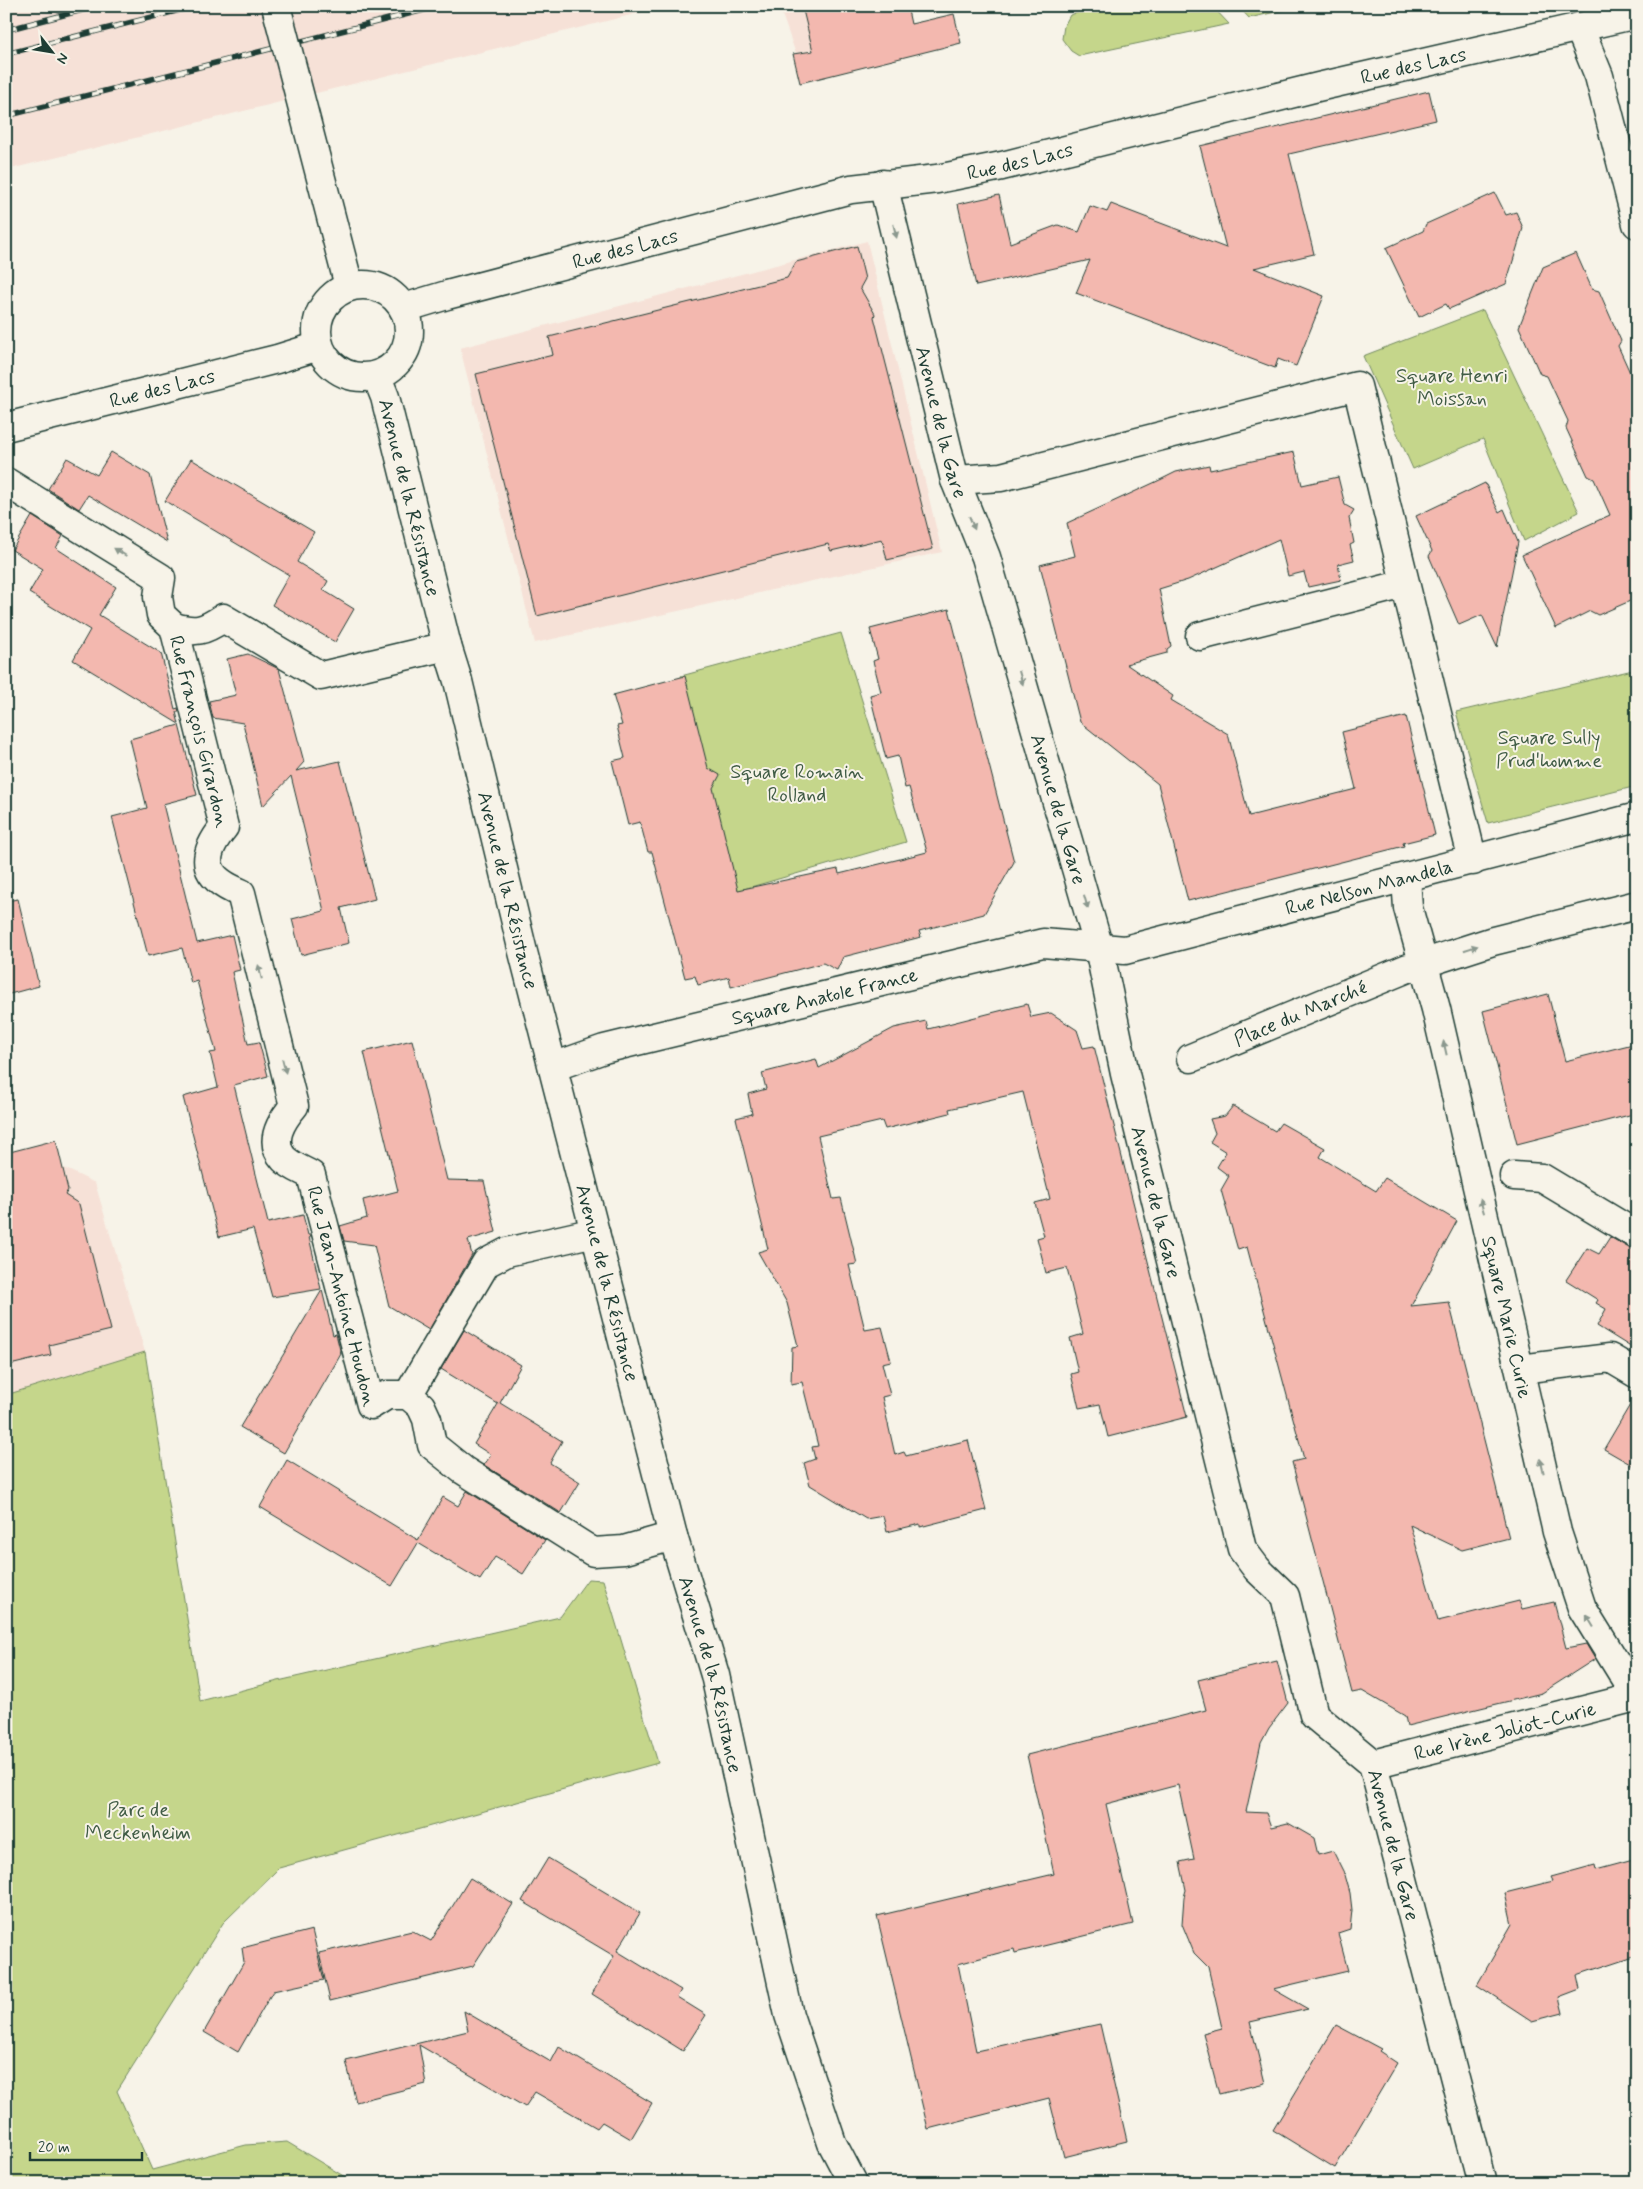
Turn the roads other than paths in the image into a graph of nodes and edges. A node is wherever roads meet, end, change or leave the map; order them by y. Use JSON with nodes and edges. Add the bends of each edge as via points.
{"nodes":[{"id":1,"x":276,"y":6,"type":"edge"},
{"id":2,"x":1637,"y":14,"type":"edge"},
{"id":3,"x":1579,"y":27,"type":"junction"},
{"id":4,"x":883,"y":184,"type":"junction"},
{"id":5,"x":1637,"y":224,"type":"edge"},
{"id":6,"x":349,"y":286,"type":"junction"},
{"id":7,"x":404,"y":308,"type":"junction"},
{"id":8,"x":319,"y":346,"type":"junction"},
{"id":9,"x":377,"y":376,"type":"junction"},
{"id":10,"x":6,"y":428,"type":"edge"},
{"id":11,"x":955,"y":480,"type":"junction"},
{"id":12,"x":6,"y":482,"type":"edge"},
{"id":13,"x":1405,"y":584,"type":"junction"},
{"id":14,"x":174,"y":627,"type":"junction"},
{"id":15,"x":1200,"y":636,"type":"dead end"},
{"id":16,"x":447,"y":646,"type":"junction"},
{"id":17,"x":1637,"y":817,"type":"edge"},
{"id":18,"x":1473,"y":860,"type":"junction"},
{"id":19,"x":1406,"y":878,"type":"junction"},
{"id":20,"x":1637,"y":905,"type":"edge"},
{"id":21,"x":1099,"y":948,"type":"junction"},
{"id":22,"x":1416,"y":966,"type":"junction"},
{"id":23,"x":272,"y":1019,"type":"joint"},
{"id":24,"x":1191,"y":1058,"type":"dead end"},
{"id":25,"x":553,"y":1066,"type":"junction"},
{"id":26,"x":1514,"y":1176,"type":"dead end"},
{"id":27,"x":595,"y":1232,"type":"junction"},
{"id":28,"x":1637,"y":1234,"type":"edge"},
{"id":29,"x":1520,"y":1369,"type":"junction"},
{"id":30,"x":1637,"y":1374,"type":"edge"},
{"id":31,"x":408,"y":1395,"type":"junction"},
{"id":32,"x":674,"y":1536,"type":"junction"},
{"id":33,"x":1637,"y":1697,"type":"edge"},
{"id":34,"x":1373,"y":1764,"type":"junction"},
{"id":35,"x":853,"y":2183,"type":"edge"},
{"id":36,"x":1482,"y":2183,"type":"edge"}],
"edges":[{"from":1,"to":6,"type":"street","bridge":true},
{"from":2,"to":3,"type":"street","name":"Rue des Lacs"},
{"from":3,"to":4,"type":"street","name":"Rue des Lacs","via":[[1318,86],[1002,166],[936,179]]},
{"from":3,"to":5,"type":"street","via":[[1599,76]]},
{"from":4,"to":7,"type":"street","name":"Rue des Lacs","via":[[742,216]]},
{"from":4,"to":11,"type":"street","name":"Avenue de la Gare","one_way":true},
{"from":6,"to":7,"type":"street","via":[[381,287]]},
{"from":6,"to":8,"type":"street","via":[[336,293],[318,316]]},
{"from":7,"to":9,"type":"street","via":[[409,324],[405,351],[398,362]]},
{"from":8,"to":9,"type":"street","via":[[325,358],[346,374]]},
{"from":8,"to":10,"type":"street","name":"Rue des Lacs"},
{"from":9,"to":16,"type":"street","name":"Avenue de la Résistance"},
{"from":11,"to":13,"type":"street","via":[[1001,476],[1357,386]]},
{"from":11,"to":21,"type":"street","name":"Avenue de la Gare","one_way":true,"via":[[986,557]]},
{"from":14,"to":12,"type":"street","name":"Rue François Girardon","one_way":true,"via":[[161,615],[158,597],[162,578]]},
{"from":13,"to":15,"type":"street"},
{"from":13,"to":18,"type":"street"},
{"from":14,"to":16,"type":"street","via":[[190,631],[207,628],[223,618],[321,676]]},
{"from":23,"to":14,"type":"street","name":"Rue François Girardon","one_way":true,"via":[[241,893],[224,886],[212,875],[208,858],[212,841],[224,827]]},
{"from":16,"to":25,"type":"street","name":"Avenue de la Résistance"},
{"from":17,"to":18,"type":"street","name":"Rue Nelson Mandela"},
{"from":18,"to":19,"type":"street","name":"Rue Nelson Mandela"},
{"from":19,"to":21,"type":"street","name":"Rue Nelson Mandela","via":[[1125,950]]},
{"from":19,"to":22,"type":"street","name":"Square Marie Curie"},
{"from":22,"to":20,"type":"street","one_way":true,"via":[[1493,941]]},
{"from":21,"to":25,"type":"street","name":"Square Anatole France","via":[[1043,943],[604,1049]]},
{"from":21,"to":34,"type":"street","name":"Avenue de la Gare","via":[[1125,1074],[1242,1549],[1285,1596],[1314,1715]]},
{"from":22,"to":24,"type":"street","name":"Place du Marché"},
{"from":29,"to":22,"type":"street","name":"Square Marie Curie","one_way":true},
{"from":23,"to":31,"type":"street","name":"Rue Jean-Antoine Houdon","one_way":true,"via":[[294,1106],[281,1120],[277,1132],[278,1147],[282,1158],[311,1175],[371,1405],[387,1394]]},
{"from":25,"to":27,"type":"street","name":"Avenue de la Résistance"},
{"from":26,"to":28,"type":"street","via":[[1542,1178]]},
{"from":27,"to":31,"type":"street","via":[[508,1252],[486,1263]]},
{"from":27,"to":32,"type":"street","name":"Avenue de la Résistance"},
{"from":29,"to":30,"type":"street","via":[[1610,1358]]},
{"from":33,"to":29,"type":"street","name":"Square Marie Curie","one_way":true,"via":[[1582,1608],[1557,1532]]},
{"from":31,"to":32,"type":"street","name":"Rue Jean-Antoine Houdon","via":[[421,1406],[432,1445],[463,1470],[593,1552],[624,1550]]},
{"from":32,"to":35,"type":"street","name":"Avenue de la Résistance","via":[[715,1675],[789,2015],[832,2143]]},
{"from":33,"to":34,"type":"street","name":"Rue Irène Joliot-Curie"},
{"from":34,"to":36,"type":"street","name":"Avenue de la Gare"}]}
